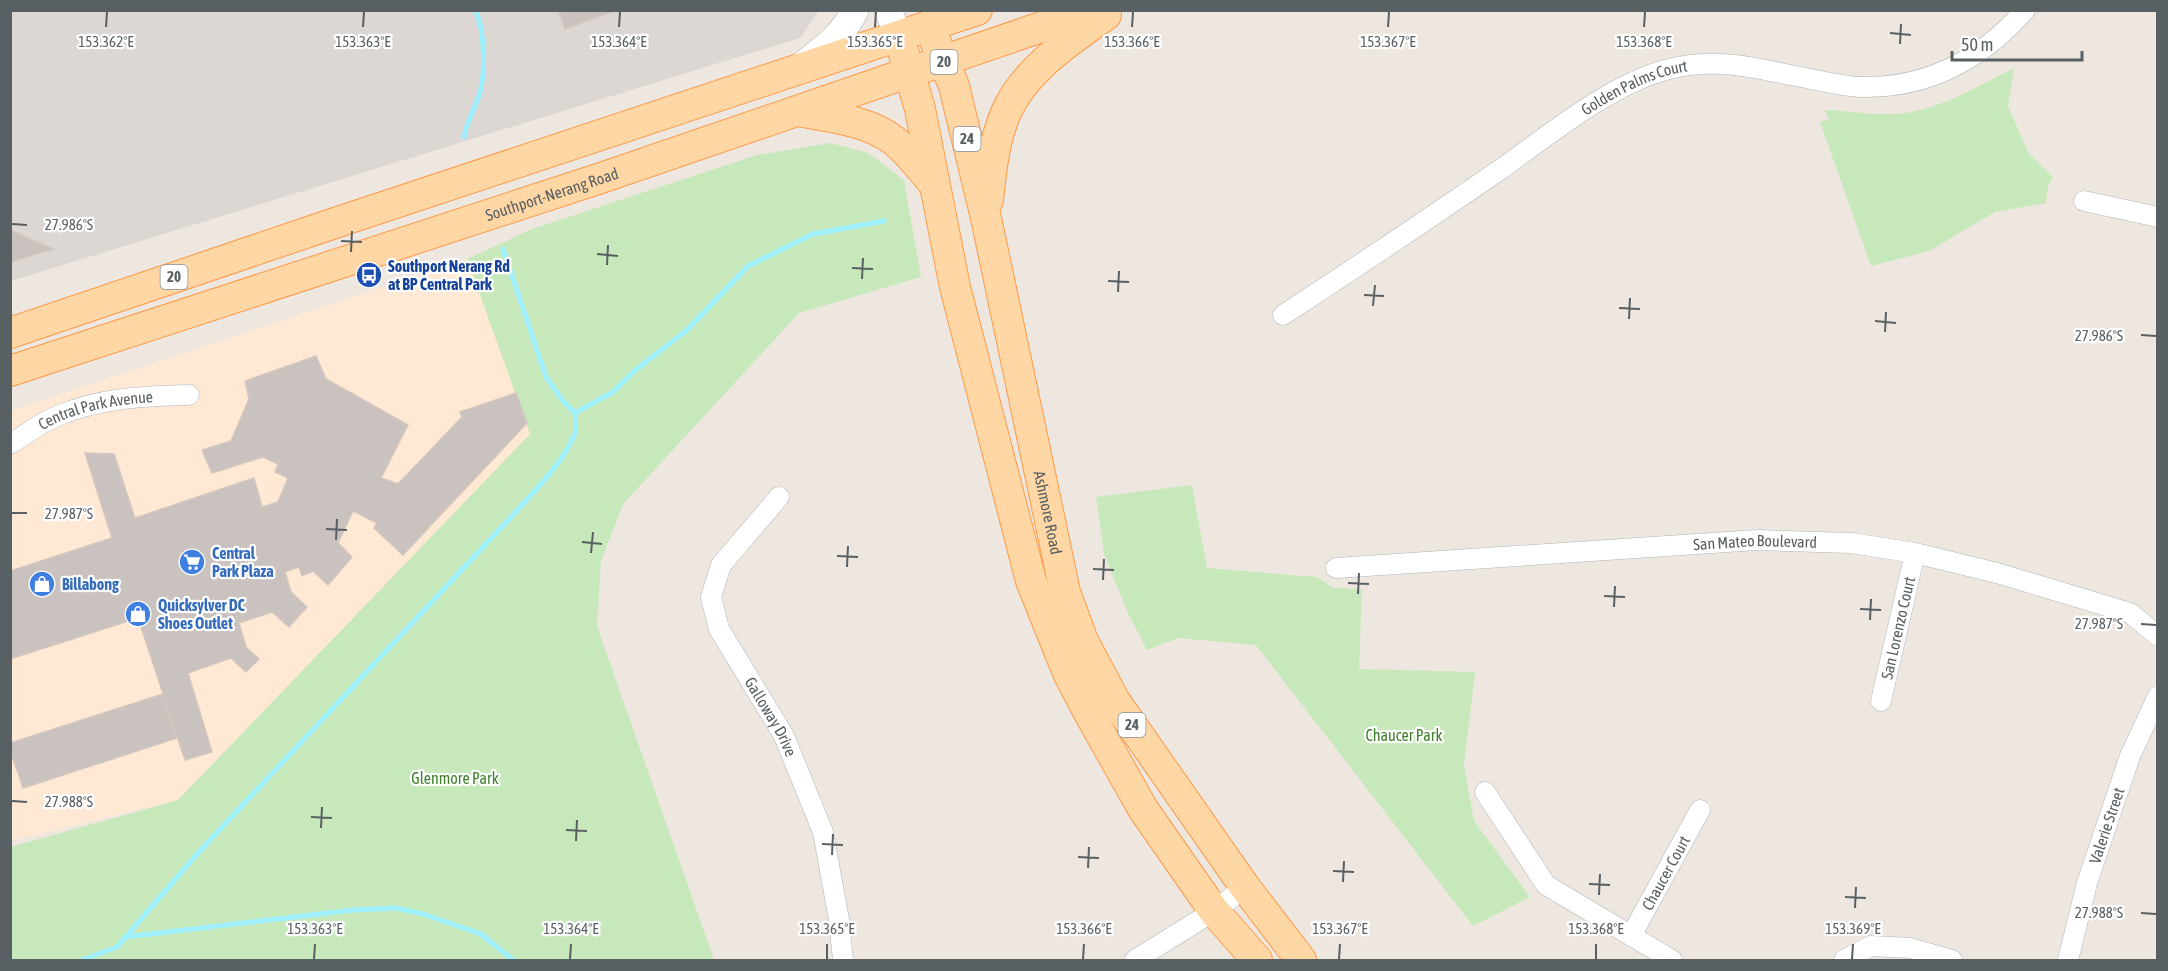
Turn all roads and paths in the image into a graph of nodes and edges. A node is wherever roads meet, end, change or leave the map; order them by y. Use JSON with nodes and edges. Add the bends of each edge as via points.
{"nodes":[{"id":1,"x":855,"y":10,"type":"edge"},
{"id":2,"x":1091,"y":10,"type":"edge"},
{"id":3,"x":1112,"y":10,"type":"edge"},
{"id":4,"x":2025,"y":10,"type":"edge"},
{"id":5,"x":976,"y":11,"type":"edge"},
{"id":6,"x":925,"y":18,"type":"edge"},
{"id":7,"x":893,"y":24,"type":"edge"},
{"id":8,"x":945,"y":62,"type":"junction"},
{"id":9,"x":796,"y":71,"type":"junction"},
{"id":10,"x":910,"y":73,"type":"junction"},
{"id":11,"x":795,"y":110,"type":"junction"},
{"id":12,"x":935,"y":186,"type":"junction"},
{"id":13,"x":2084,"y":201,"type":"dead end"},
{"id":14,"x":2157,"y":217,"type":"edge"},
{"id":15,"x":986,"y":218,"type":"junction"},
{"id":16,"x":1283,"y":315,"type":"dead end"},
{"id":17,"x":10,"y":333,"type":"edge"},
{"id":18,"x":10,"y":371,"type":"edge"},
{"id":19,"x":189,"y":395,"type":"dead end"},
{"id":20,"x":10,"y":444,"type":"edge"},
{"id":21,"x":779,"y":497,"type":"dead end"},
{"id":22,"x":1915,"y":553,"type":"junction"},
{"id":23,"x":1336,"y":567,"type":"dead end"},
{"id":24,"x":2157,"y":636,"type":"edge"},
{"id":25,"x":2157,"y":696,"type":"edge"},
{"id":26,"x":1881,"y":701,"type":"dead end"},
{"id":27,"x":1485,"y":792,"type":"dead end"},
{"id":28,"x":1700,"y":810,"type":"dead end"},
{"id":29,"x":1245,"y":887,"type":"junction"},
{"id":30,"x":1214,"y":911,"type":"junction"},
{"id":31,"x":1631,"y":936,"type":"junction"},
{"id":32,"x":843,"y":960,"type":"edge"},
{"id":33,"x":1135,"y":960,"type":"edge"},
{"id":34,"x":1257,"y":960,"type":"edge"},
{"id":35,"x":1301,"y":960,"type":"edge"},
{"id":36,"x":1672,"y":960,"type":"edge"},
{"id":37,"x":1844,"y":960,"type":"edge"},
{"id":38,"x":1952,"y":960,"type":"edge"},
{"id":39,"x":2068,"y":960,"type":"edge"}],
"edges":[{"from":1,"to":9,"type":"main road","via":[[837,35]]},
{"from":2,"to":8,"type":"main road","name":"Southport-Nerang Road","number":"20"},
{"from":3,"to":15,"type":"main road","via":[[1062,46],[1014,98],[1005,114],[994,155]]},
{"from":4,"to":16,"type":"street","name":"Golden Palms Court","via":[[1998,39],[1977,54],[1943,72],[1910,82],[1842,85],[1723,63],[1688,64],[1645,77],[1607,97]]},
{"from":5,"to":6,"type":"main road","number":"20"},
{"from":6,"to":7,"type":"main road","number":"20"},
{"from":6,"to":8,"type":"main road","name":"Ashmore Road","number":"24"},
{"from":7,"to":9,"type":"main road","number":"20"},
{"from":7,"to":10,"type":"main road","name":"Ashmore Road","number":"24"},
{"from":8,"to":10,"type":"main road","name":"Southport-Nerang Road","number":"20"},
{"from":8,"to":15,"type":"main road","name":"Ashmore Road","number":"24"},
{"from":9,"to":17,"type":"main road","number":"20"},
{"from":10,"to":11,"type":"main road","name":"Southport-Nerang Road","number":"20"},
{"from":10,"to":12,"type":"main road","name":"Ashmore Road","number":"24"},
{"from":11,"to":12,"type":"main road","via":[[861,124],[882,133],[905,151]]},
{"from":11,"to":18,"type":"main road","name":"Southport-Nerang Road","number":"20","via":[[601,178]]},
{"from":12,"to":30,"type":"main road","name":"Ashmore Road","number":"24","via":[[955,287],[1031,581],[1089,715],[1143,810]]},
{"from":13,"to":14,"type":"street"},
{"from":15,"to":29,"type":"main road","name":"Ashmore Road","number":"24","via":[[1065,592],[1083,641],[1115,701]]},
{"from":19,"to":20,"type":"street","name":"Central Park Avenue","via":[[106,401],[58,416]]},
{"from":21,"to":32,"type":"street","name":"Galloway Drive","via":[[721,565],[711,597],[719,629],[784,736],[824,832]]},
{"from":22,"to":23,"type":"street","name":"San Mateo Boulevard","via":[[1852,543],[1757,540]]},
{"from":22,"to":24,"type":"street","name":"San Mateo Boulevard","via":[[1997,573],[2130,614]]},
{"from":22,"to":26,"type":"street","name":"San Lorenzo Court"},
{"from":25,"to":39,"type":"street","name":"Valerie Street","via":[[2130,756],[2087,883]]},
{"from":27,"to":31,"type":"street","via":[[1546,885]]},
{"from":28,"to":31,"type":"street","name":"Chaucer Court"},
{"from":29,"to":30,"type":"street"},
{"from":29,"to":35,"type":"main road","name":"Ashmore Road","number":"24"},
{"from":30,"to":33,"type":"street"},
{"from":30,"to":34,"type":"main road","name":"Ashmore Road","number":"24"},
{"from":31,"to":36,"type":"street"},
{"from":37,"to":38,"type":"street","via":[[1871,946],[1910,948]]}]}
